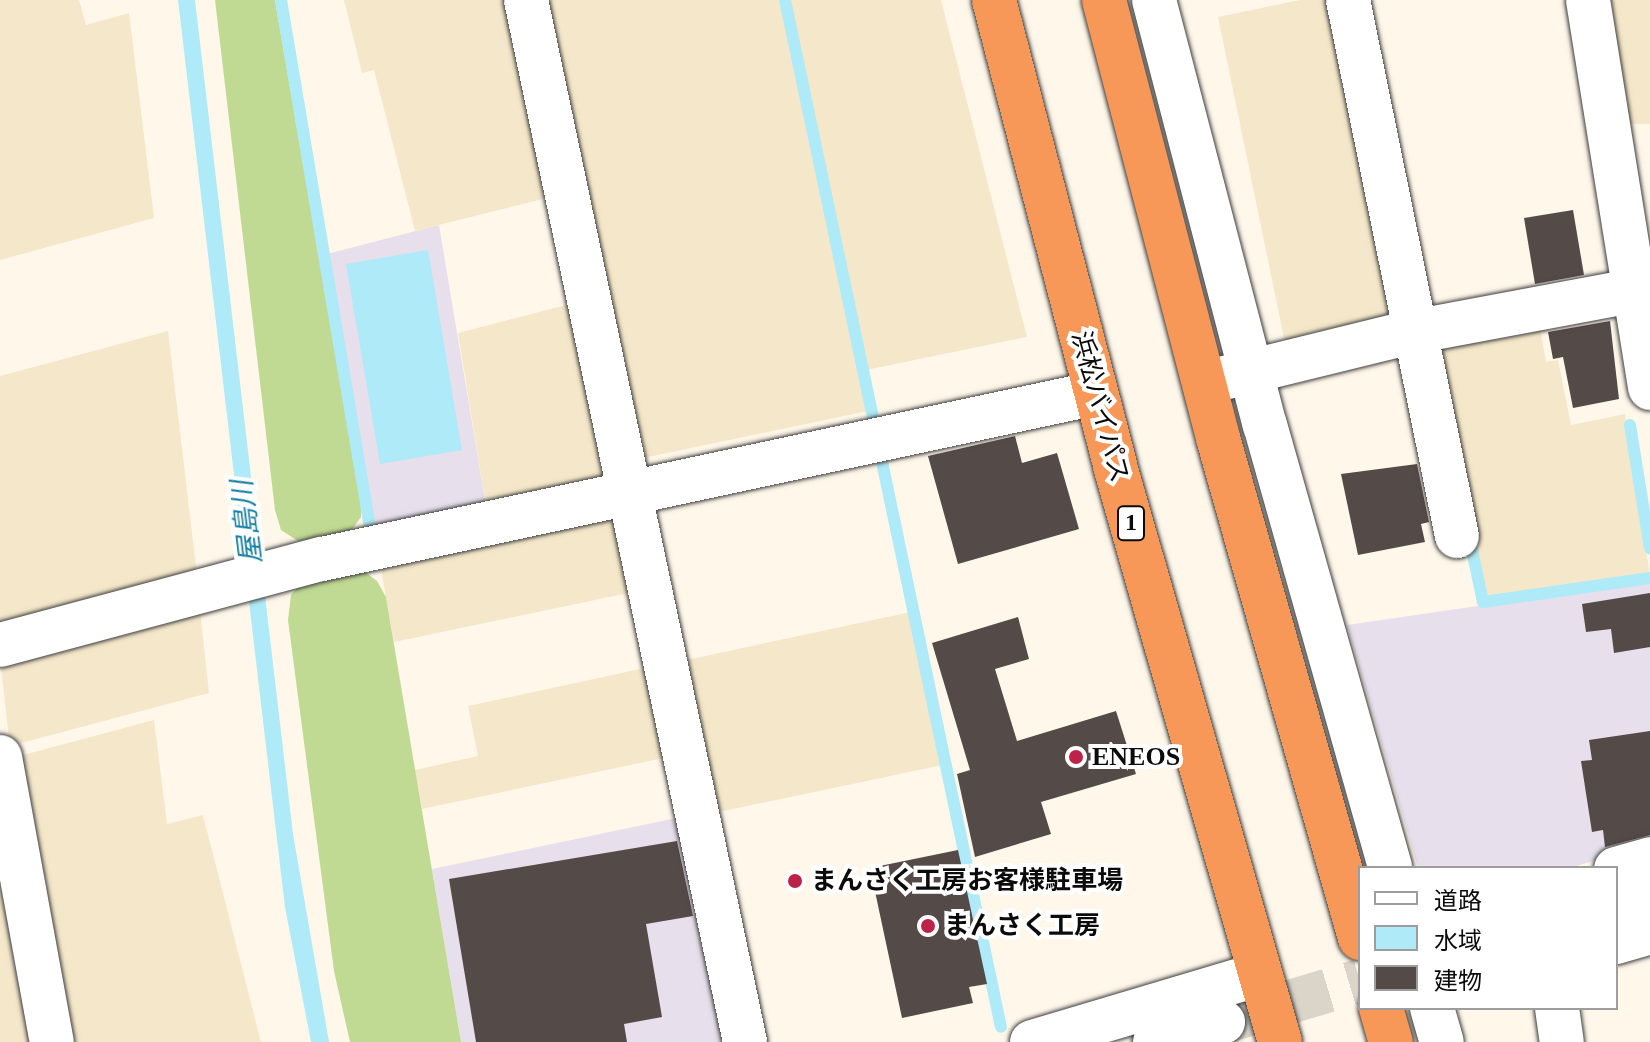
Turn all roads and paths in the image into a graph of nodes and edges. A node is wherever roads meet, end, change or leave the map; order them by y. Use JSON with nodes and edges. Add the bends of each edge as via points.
{"nodes":[{"id":1,"x":526,"y":0,"type":"edge"},
{"id":2,"x":994,"y":0,"type":"edge"},
{"id":3,"x":1104,"y":0,"type":"edge"},
{"id":4,"x":1154,"y":0,"type":"edge"},
{"id":5,"x":1348,"y":0,"type":"edge"},
{"id":6,"x":1588,"y":0,"type":"edge"},
{"id":7,"x":1632,"y":291,"type":"junction"},
{"id":8,"x":1416,"y":333,"type":"junction"},
{"id":9,"x":1251,"y":370,"type":"junction"},
{"id":10,"x":1649,"y":381,"type":"edge"},
{"id":11,"x":1204,"y":383,"type":"junction"},
{"id":12,"x":1096,"y":393,"type":"junction"},
{"id":13,"x":630,"y":494,"type":"junction"},
{"id":14,"x":1457,"y":536,"type":"dead end"},
{"id":15,"x":0,"y":645,"type":"edge"},
{"id":16,"x":0,"y":757,"type":"edge"},
{"id":17,"x":1650,"y":859,"type":"edge"},
{"id":18,"x":1389,"y":866,"type":"edge"},
{"id":19,"x":1618,"y":868,"type":"edge"},
{"id":20,"x":1650,"y":895,"type":"edge"},
{"id":21,"x":1618,"y":904,"type":"edge"},
{"id":22,"x":1358,"y":931,"type":"edge"},
{"id":23,"x":1650,"y":932,"type":"edge"},
{"id":24,"x":1618,"y":941,"type":"edge"},
{"id":25,"x":1260,"y":974,"type":"junction"},
{"id":26,"x":1433,"y":1010,"type":"edge"},
{"id":27,"x":1557,"y":1010,"type":"edge"},
{"id":28,"x":1223,"y":1022,"type":"tunnel mouth"},
{"id":29,"x":52,"y":1042,"type":"edge"},
{"id":30,"x":745,"y":1042,"type":"edge"},
{"id":31,"x":1032,"y":1042,"type":"edge"},
{"id":32,"x":1155,"y":1042,"type":"edge"},
{"id":33,"x":1279,"y":1042,"type":"edge"},
{"id":34,"x":1442,"y":1042,"type":"edge"},
{"id":35,"x":1562,"y":1042,"type":"edge"}],
"edges":[{"from":1,"to":13,"type":"street"},
{"from":2,"to":12,"type":"highway","name":"浜松バイパス","number":"1"},
{"from":3,"to":11,"type":"highway"},
{"from":4,"to":9,"type":"street"},
{"from":5,"to":8,"type":"street"},
{"from":6,"to":7,"type":"street"},
{"from":7,"to":8,"type":"street"},
{"from":7,"to":10,"type":"street"},
{"from":8,"to":9,"type":"street"},
{"from":8,"to":14,"type":"street"},
{"from":9,"to":11,"type":"street"},
{"from":9,"to":18,"type":"street"},
{"from":11,"to":22,"type":"highway"},
{"from":12,"to":13,"type":"street"},
{"from":12,"to":25,"type":"highway","name":"浜松バイパス","number":"1"},
{"from":13,"to":15,"type":"street","via":[[279,570]]},
{"from":13,"to":30,"type":"street"},
{"from":16,"to":29,"type":"street"},
{"from":17,"to":19,"type":"street"},
{"from":20,"to":21,"type":"street"},
{"from":23,"to":24,"type":"street"},
{"from":25,"to":31,"type":"street"},
{"from":25,"to":33,"type":"highway","name":"浜松バイパス","number":"1"},
{"from":26,"to":34,"type":"street"},
{"from":27,"to":35,"type":"street"},
{"from":28,"to":32,"type":"street"}]}
